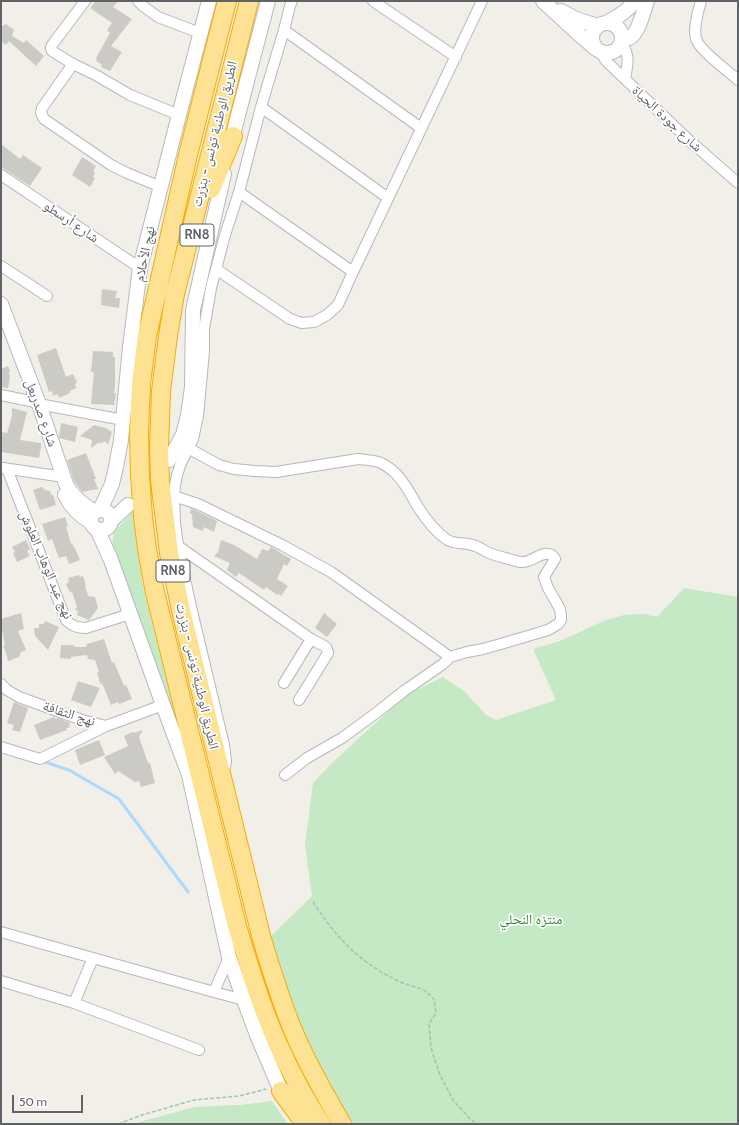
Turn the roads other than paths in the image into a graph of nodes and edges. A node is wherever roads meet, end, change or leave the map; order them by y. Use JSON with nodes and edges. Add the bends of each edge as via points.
{"nodes":[{"id":1,"x":85,"y":1,"type":"edge"},
{"id":2,"x":138,"y":1,"type":"edge"},
{"id":3,"x":209,"y":1,"type":"edge"},
{"id":4,"x":227,"y":1,"type":"edge"},
{"id":5,"x":249,"y":1,"type":"edge"},
{"id":6,"x":268,"y":1,"type":"edge"},
{"id":7,"x":292,"y":1,"type":"edge"},
{"id":8,"x":373,"y":1,"type":"edge"},
{"id":9,"x":482,"y":1,"type":"edge"},
{"id":10,"x":543,"y":1,"type":"edge"},
{"id":11,"x":550,"y":1,"type":"edge"},
{"id":12,"x":635,"y":1,"type":"edge"},
{"id":13,"x":647,"y":1,"type":"edge"},
{"id":14,"x":701,"y":1,"type":"edge"},
{"id":15,"x":602,"y":24,"type":"junction"},
{"id":16,"x":284,"y":30,"type":"junction"},
{"id":17,"x":200,"y":32,"type":"junction"},
{"id":18,"x":622,"y":40,"type":"junction"},
{"id":19,"x":599,"y":51,"type":"junction"},
{"id":20,"x":456,"y":56,"type":"junction"},
{"id":21,"x":73,"y":64,"type":"junction"},
{"id":22,"x":625,"y":80,"type":"junction"},
{"id":23,"x":738,"y":80,"type":"edge"},
{"id":24,"x":261,"y":107,"type":"junction"},
{"id":25,"x":179,"y":115,"type":"junction"},
{"id":26,"x":421,"y":128,"type":"junction"},
{"id":27,"x":233,"y":136,"type":"junction"},
{"id":28,"x":1,"y":175,"type":"edge"},
{"id":29,"x":738,"y":183,"type":"edge"},
{"id":30,"x":161,"y":187,"type":"junction"},
{"id":31,"x":239,"y":192,"type":"junction"},
{"id":32,"x":388,"y":198,"type":"junction"},
{"id":33,"x":1,"y":266,"type":"edge"},
{"id":34,"x":140,"y":268,"type":"junction"},
{"id":35,"x":216,"y":270,"type":"junction"},
{"id":36,"x":352,"y":272,"type":"junction"},
{"id":37,"x":47,"y":296,"type":"dead end"},
{"id":38,"x":1,"y":304,"type":"edge"},
{"id":39,"x":1,"y":322,"type":"edge"},
{"id":40,"x":168,"y":336,"type":"junction"},
{"id":41,"x":1,"y":395,"type":"edge"},
{"id":42,"x":34,"y":402,"type":"junction"},
{"id":43,"x":123,"y":420,"type":"junction"},
{"id":44,"x":188,"y":448,"type":"junction"},
{"id":45,"x":169,"y":460,"type":"dead end"},
{"id":46,"x":4,"y":468,"type":"edge"},
{"id":47,"x":61,"y":477,"type":"junction"},
{"id":48,"x":174,"y":496,"type":"junction"},
{"id":49,"x":128,"y":505,"type":"dead end"},
{"id":50,"x":100,"y":520,"type":"junction"},
{"id":51,"x":178,"y":546,"type":"junction"},
{"id":52,"x":130,"y":614,"type":"junction"},
{"id":53,"x":311,"y":639,"type":"junction"},
{"id":54,"x":450,"y":657,"type":"junction"},
{"id":55,"x":284,"y":683,"type":"dead end"},
{"id":56,"x":1,"y":684,"type":"edge"},
{"id":57,"x":299,"y":700,"type":"dead end"},
{"id":58,"x":163,"y":705,"type":"junction"},
{"id":59,"x":106,"y":726,"type":"junction"},
{"id":60,"x":1,"y":747,"type":"edge"},
{"id":61,"x":221,"y":773,"type":"junction"},
{"id":62,"x":285,"y":775,"type":"dead end"},
{"id":63,"x":1,"y":932,"type":"edge"},
{"id":64,"x":229,"y":957,"type":"junction"},
{"id":65,"x":93,"y":958,"type":"junction"},
{"id":66,"x":1,"y":981,"type":"edge"},
{"id":67,"x":214,"y":992,"type":"junction"},
{"id":68,"x":244,"y":1000,"type":"junction"},
{"id":69,"x":74,"y":1003,"type":"junction"},
{"id":70,"x":199,"y":1050,"type":"dead end"},
{"id":71,"x":279,"y":1089,"type":"joint"},
{"id":72,"x":304,"y":1124,"type":"edge"},
{"id":73,"x":321,"y":1124,"type":"edge"},
{"id":74,"x":342,"y":1124,"type":"edge"}],
"edges":[{"from":1,"to":21,"type":"street","via":[[51,48]]},
{"from":2,"to":17,"type":"street","via":[[158,17]]},
{"from":3,"to":17,"type":"street","name":"نهج الأحلام"},
{"from":4,"to":73,"type":"highway","name":"الطريق الوطنية تونس - بنزرت","number":"RN8","via":[[188,155],[147,336],[139,432],[142,517],[154,588],[237,926],[278,1043]]},
{"from":5,"to":40,"type":"highway","name":"الطريق الوطنية تونس - بنزرت","number":"RN8","via":[[175,294]]},
{"from":6,"to":27,"type":"street"},
{"from":7,"to":16,"type":"street"},
{"from":8,"to":20,"type":"street"},
{"from":9,"to":20,"type":"street"},
{"from":10,"to":19,"type":"street","name":"شارع جودة الحياة"},
{"from":11,"to":15,"type":"street","via":[[576,19]]},
{"from":12,"to":15,"type":"street","via":[[623,14]]},
{"from":13,"to":18,"type":"street","via":[[635,32]]},
{"from":14,"to":23,"type":"street","via":[[695,31],[696,41]]},
{"from":15,"to":18,"type":"street","via":[[616,25],[622,34]]},
{"from":15,"to":19,"type":"street","via":[[592,33],[595,47]]},
{"from":16,"to":24,"type":"street"},
{"from":16,"to":26,"type":"street"},
{"from":17,"to":25,"type":"street","name":"نهج الأحلام"},
{"from":18,"to":19,"type":"street","via":[[620,47],[611,53]]},
{"from":18,"to":22,"type":"street","via":[[628,54]]},
{"from":19,"to":22,"type":"street","name":"شارع جودة الحياة"},
{"from":20,"to":26,"type":"street"},
{"from":21,"to":25,"type":"street","via":[[130,95]]},
{"from":21,"to":30,"type":"street","via":[[42,108],[44,119],[111,165]]},
{"from":22,"to":29,"type":"street","name":"شارع جودة الحياة"},
{"from":24,"to":31,"type":"street"},
{"from":24,"to":32,"type":"street"},
{"from":25,"to":30,"type":"street","name":"نهج الأحلام"},
{"from":26,"to":32,"type":"street"},
{"from":27,"to":40,"type":"highway","number":"RN8","via":[[208,197]]},
{"from":27,"to":45,"type":"street","via":[[193,310],[192,387],[188,415],[183,435]]},
{"from":28,"to":34,"type":"street","name":"شارع أرسطو"},
{"from":30,"to":34,"type":"street","name":"نهج الأحلام"},
{"from":31,"to":35,"type":"street"},
{"from":31,"to":36,"type":"street"},
{"from":32,"to":36,"type":"street"},
{"from":33,"to":37,"type":"street"},
{"from":34,"to":43,"type":"street","name":"نهج الأحلام"},
{"from":35,"to":36,"type":"street","via":[[290,319],[302,323],[314,322],[327,315],[338,304]]},
{"from":35,"to":44,"type":"street","via":[[204,329],[198,416]]},
{"from":38,"to":42,"type":"street","name":"شارع صدربعل"},
{"from":39,"to":42,"type":"street","name":"شارع صدربعل"},
{"from":40,"to":61,"type":"highway","name":"الطريق الوطنية تونس - بنزرت","number":"RN8","via":[[161,391],[160,481],[182,616]]},
{"from":41,"to":42,"type":"street"},
{"from":42,"to":43,"type":"street"},
{"from":42,"to":47,"type":"street","name":"شارع صدربعل"},
{"from":43,"to":50,"type":"street","name":"نهج الأحلام","via":[[114,478]]},
{"from":44,"to":48,"type":"street","via":[[177,475]]},
{"from":44,"to":54,"type":"street","via":[[219,466],[255,471],[276,472],[358,459],[381,463],[400,478],[419,508],[447,539],[521,562],[546,553],[552,555],[555,559],[544,577],[560,609],[561,620],[558,624],[548,630],[483,650]]},
{"from":46,"to":47,"type":"street"},
{"from":46,"to":52,"type":"street","name":"نهج عبد الوهاب العلوش","via":[[66,620],[79,628],[86,628]]},
{"from":47,"to":50,"type":"street","name":"شارع صدربعل","via":[[72,495]]},
{"from":48,"to":51,"type":"street"},
{"from":48,"to":54,"type":"street","via":[[198,504],[331,572]]},
{"from":49,"to":50,"type":"street"},
{"from":50,"to":52,"type":"street"},
{"from":51,"to":53,"type":"street"},
{"from":51,"to":61,"type":"street","via":[[224,745],[226,761]]},
{"from":52,"to":58,"type":"street"},
{"from":53,"to":55,"type":"street"},
{"from":53,"to":57,"type":"street","via":[[324,645],[328,653]]},
{"from":54,"to":62,"type":"street","via":[[342,738],[307,758]]},
{"from":56,"to":59,"type":"street","name":"نهج الثقافة","via":[[19,697]]},
{"from":58,"to":59,"type":"street","name":"نهج الثقافة"},
{"from":58,"to":64,"type":"street","via":[[193,789]]},
{"from":59,"to":60,"type":"street","via":[[40,758]]},
{"from":61,"to":74,"type":"highway","name":"الطريق الوطنية تونس - بنزرت","number":"RN8","via":[[272,972],[295,1035]]},
{"from":63,"to":65,"type":"street"},
{"from":64,"to":67,"type":"street"},
{"from":64,"to":68,"type":"street"},
{"from":65,"to":67,"type":"street"},
{"from":65,"to":69,"type":"street"},
{"from":66,"to":69,"type":"street"},
{"from":67,"to":68,"type":"street"},
{"from":68,"to":71,"type":"street"},
{"from":69,"to":70,"type":"street"},
{"from":71,"to":72,"type":"highway"}]}
